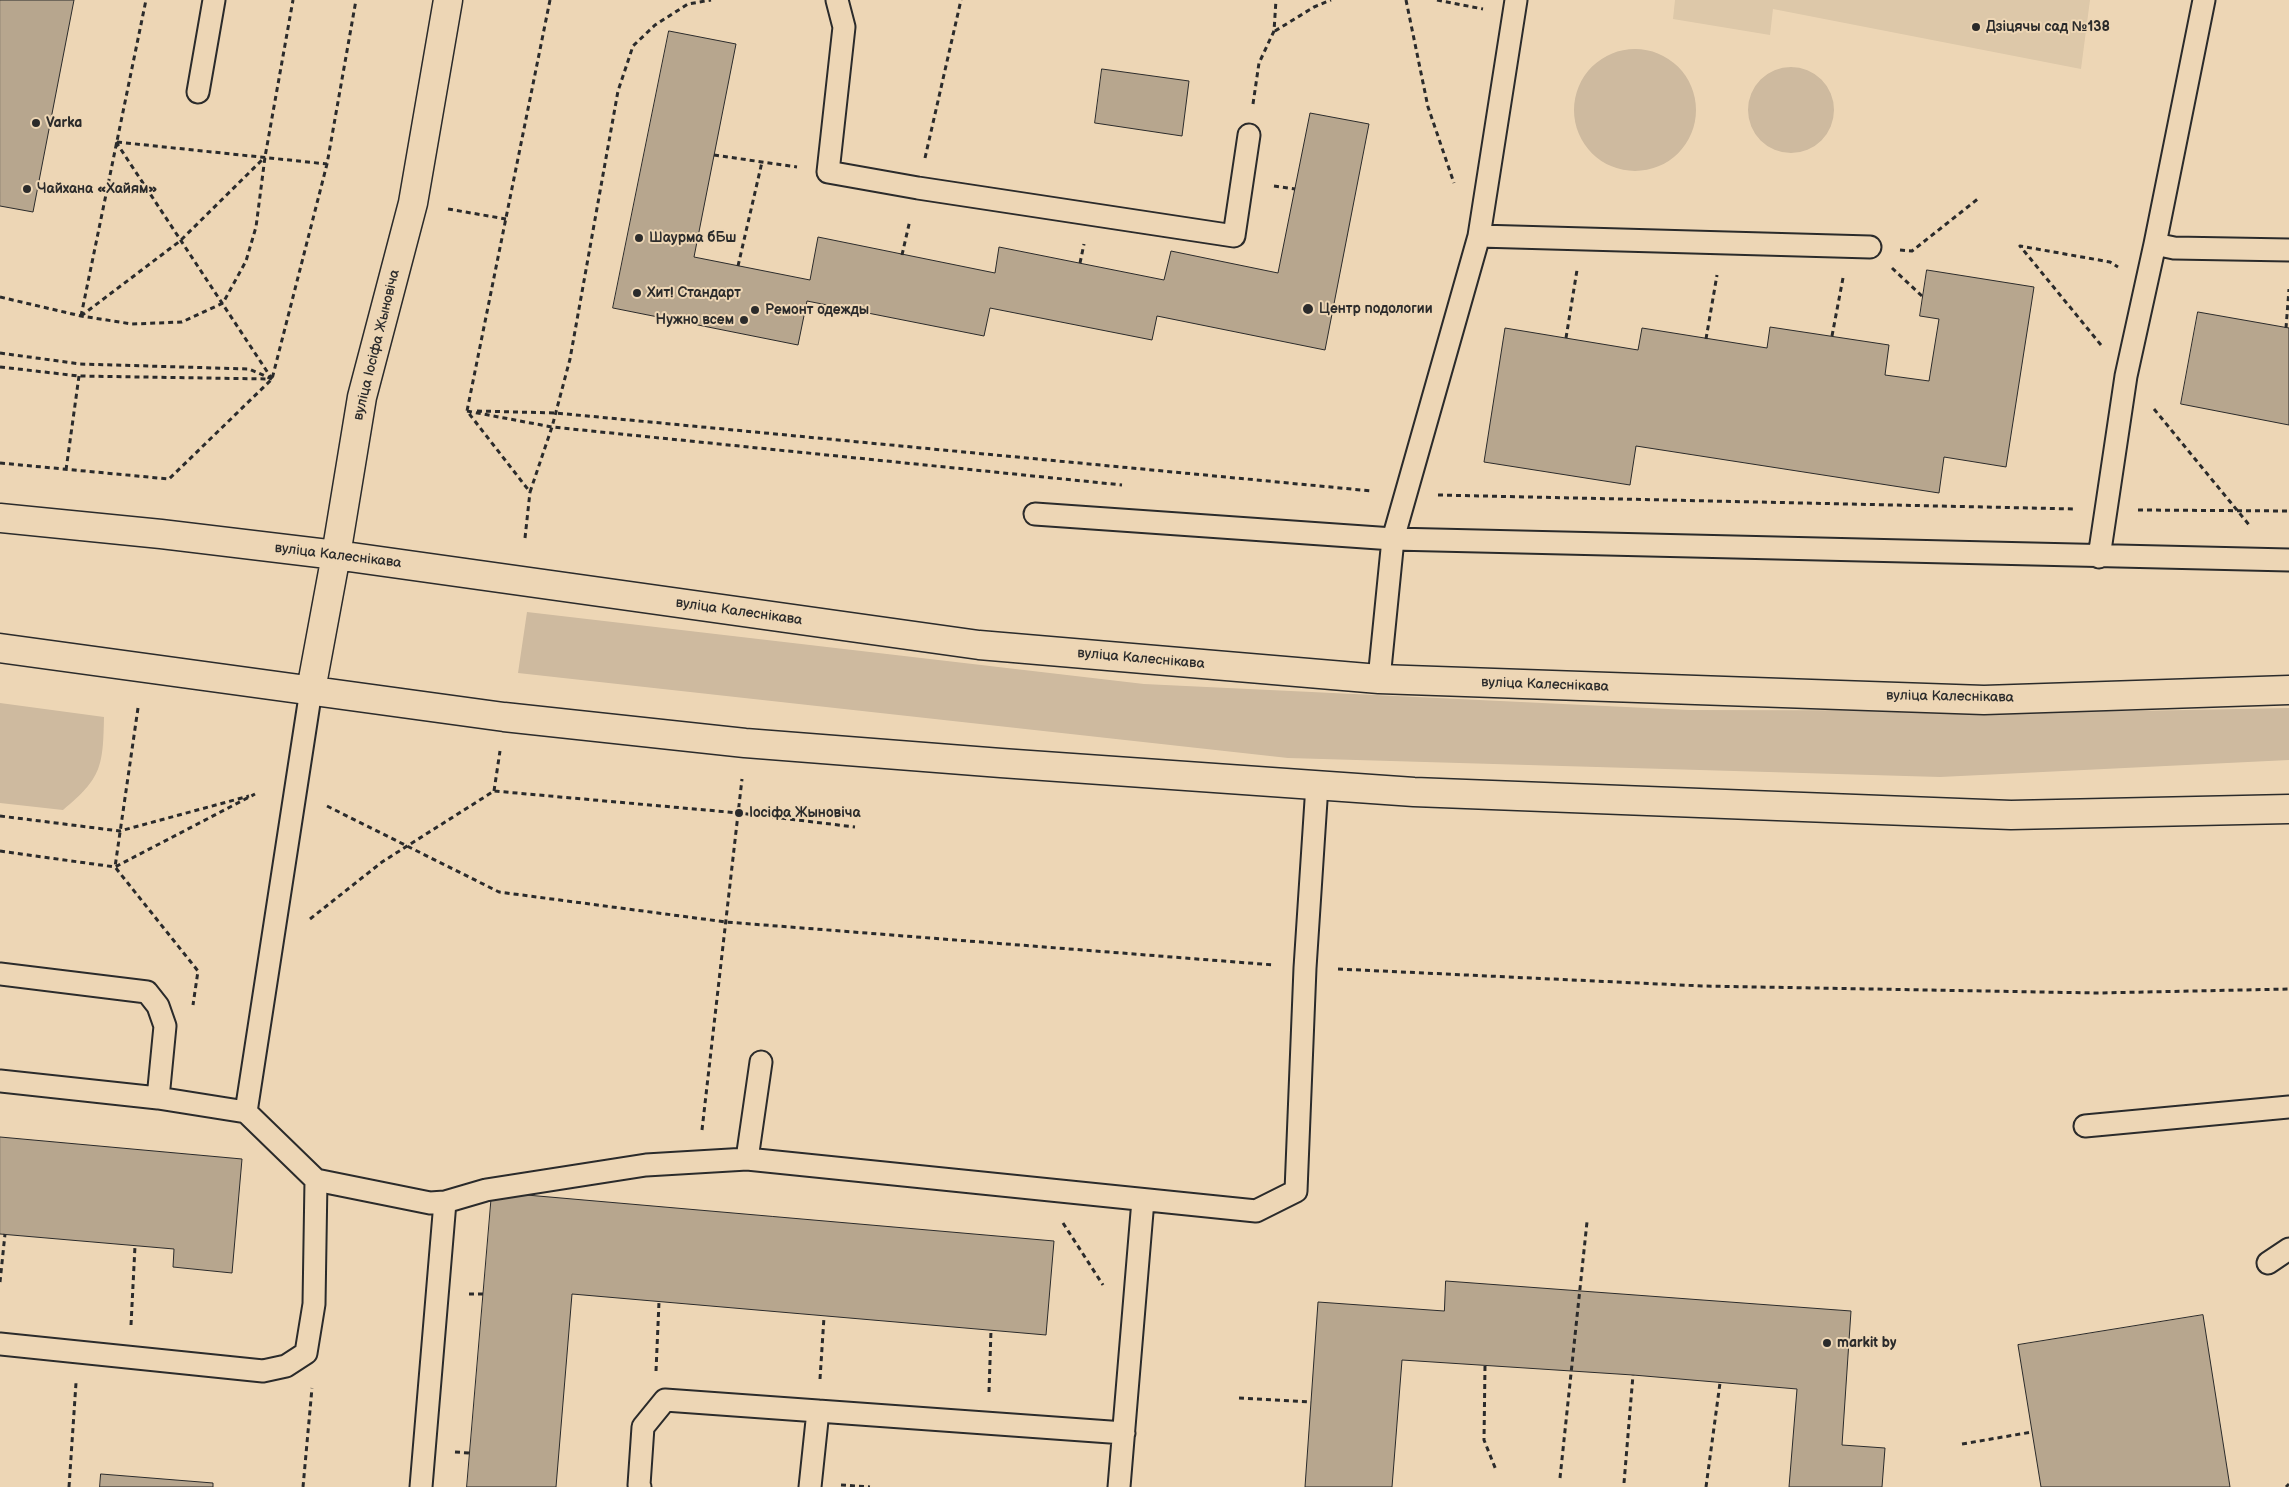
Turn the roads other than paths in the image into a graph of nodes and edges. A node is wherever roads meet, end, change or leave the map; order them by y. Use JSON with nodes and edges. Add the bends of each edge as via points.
{"nodes":[{"id":1,"x":214,"y":0,"type":"edge"},
{"id":2,"x":448,"y":0,"type":"edge"},
{"id":3,"x":837,"y":0,"type":"edge"},
{"id":4,"x":2204,"y":0,"type":"edge"},
{"id":5,"x":1515,"y":7,"type":"edge"},
{"id":6,"x":198,"y":92,"type":"dead end"},
{"id":7,"x":1248,"y":135,"type":"road end"},
{"id":8,"x":1479,"y":236,"type":"junction"},
{"id":9,"x":2155,"y":244,"type":"junction"},
{"id":10,"x":1859,"y":246,"type":"road end"},
{"id":11,"x":2289,"y":250,"type":"edge"},
{"id":12,"x":1035,"y":514,"type":"dead end"},
{"id":13,"x":0,"y":518,"type":"edge"},
{"id":14,"x":1393,"y":539,"type":"junction"},
{"id":15,"x":336,"y":555,"type":"junction"},
{"id":16,"x":2100,"y":557,"type":"junction"},
{"id":17,"x":2289,"y":560,"type":"edge"},
{"id":18,"x":0,"y":648,"type":"edge"},
{"id":19,"x":1379,"y":679,"type":"junction"},
{"id":20,"x":311,"y":690,"type":"junction"},
{"id":21,"x":2289,"y":690,"type":"edge"},
{"id":22,"x":1317,"y":785,"type":"junction"},
{"id":23,"x":2289,"y":809,"type":"edge"},
{"id":24,"x":0,"y":974,"type":"edge"},
{"id":25,"x":761,"y":1062,"type":"dead end"},
{"id":26,"x":0,"y":1081,"type":"edge"},
{"id":27,"x":158,"y":1098,"type":"junction"},
{"id":28,"x":2289,"y":1107,"type":"edge"},
{"id":29,"x":246,"y":1112,"type":"junction"},
{"id":30,"x":2085,"y":1126,"type":"dead end"},
{"id":31,"x":747,"y":1159,"type":"junction"},
{"id":32,"x":316,"y":1180,"type":"junction"},
{"id":33,"x":1142,"y":1200,"type":"junction"},
{"id":34,"x":445,"y":1202,"type":"junction"},
{"id":35,"x":2289,"y":1249,"type":"edge"},
{"id":36,"x":2268,"y":1263,"type":"dead end"},
{"id":37,"x":0,"y":1344,"type":"edge"},
{"id":38,"x":818,"y":1411,"type":"junction"},
{"id":39,"x":1124,"y":1433,"type":"junction"},
{"id":40,"x":421,"y":1487,"type":"edge"},
{"id":41,"x":640,"y":1487,"type":"edge"},
{"id":42,"x":810,"y":1487,"type":"edge"},
{"id":43,"x":1119,"y":1487,"type":"edge"}],
"edges":[{"from":1,"to":6,"type":"lane"},
{"from":2,"to":15,"type":"main road","name":"вуліца Іосіфа Жыновіча","via":[[413,202],[362,397]]},
{"from":3,"to":7,"type":"lane","via":[[844,27],[828,172],[1234,236]]},
{"from":4,"to":9,"type":"lane"},
{"from":5,"to":8,"type":"lane"},
{"from":8,"to":10,"type":"lane"},
{"from":8,"to":14,"type":"lane"},
{"from":9,"to":11,"type":"lane","via":[[2174,248]]},
{"from":9,"to":16,"type":"lane","via":[[2126,376]]},
{"from":12,"to":14,"type":"lane"},
{"from":13,"to":15,"type":"main road","name":"вуліца Калеснікава"},
{"from":14,"to":16,"type":"lane"},
{"from":14,"to":19,"type":"lane"},
{"from":15,"to":19,"type":"main road","name":"вуліца Калеснікава","via":[[979,645]]},
{"from":15,"to":20,"type":"main road","name":"вуліца Іосіфа Жыновіча"},
{"from":16,"to":17,"type":"lane"},
{"from":18,"to":20,"type":"main road"},
{"from":19,"to":21,"type":"main road","name":"вуліца Калеснікава","via":[[1984,700]]},
{"from":20,"to":22,"type":"main road","via":[[504,718],[745,743]]},
{"from":20,"to":29,"type":"lane"},
{"from":22,"to":23,"type":"main road","via":[[1414,792],[2011,815]]},
{"from":22,"to":33,"type":"lane","via":[[1296,1191],[1256,1211]]},
{"from":24,"to":27,"type":"lane","via":[[147,992],[158,1006],[165,1026]]},
{"from":25,"to":31,"type":"lane"},
{"from":26,"to":27,"type":"lane"},
{"from":27,"to":29,"type":"lane"},
{"from":28,"to":30,"type":"lane"},
{"from":29,"to":32,"type":"lane"},
{"from":31,"to":33,"type":"lane"},
{"from":31,"to":34,"type":"lane","via":[[646,1166],[486,1190]]},
{"from":32,"to":34,"type":"lane","via":[[430,1203]]},
{"from":32,"to":37,"type":"lane","via":[[314,1304],[306,1353],[286,1366],[262,1371]]},
{"from":33,"to":39,"type":"lane"},
{"from":34,"to":40,"type":"lane"},
{"from":35,"to":36,"type":"lane"},
{"from":38,"to":39,"type":"lane"},
{"from":38,"to":41,"type":"lane","via":[[665,1400],[642,1428]]},
{"from":38,"to":42,"type":"lane"},
{"from":39,"to":43,"type":"lane"}]}
